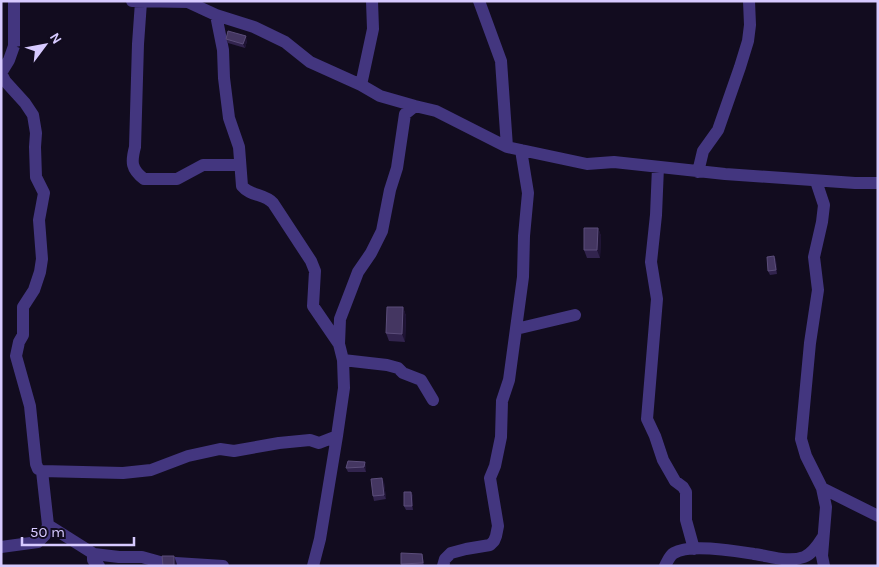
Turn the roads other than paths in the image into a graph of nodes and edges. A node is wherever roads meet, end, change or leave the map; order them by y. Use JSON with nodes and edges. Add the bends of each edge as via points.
{"nodes":[{"id":1,"x":14,"y":1,"type":"edge"},
{"id":2,"x":372,"y":1,"type":"edge"},
{"id":3,"x":480,"y":1,"type":"edge"},
{"id":4,"x":749,"y":1,"type":"edge"},
{"id":5,"x":137,"y":2,"type":"edge"},
{"id":6,"x":188,"y":2,"type":"edge"},
{"id":7,"x":216,"y":16,"type":"junction"},
{"id":8,"x":361,"y":85,"type":"junction"},
{"id":9,"x":407,"y":108,"type":"junction"},
{"id":10,"x":507,"y":147,"type":"junction"},
{"id":11,"x":521,"y":150,"type":"junction"},
{"id":12,"x":240,"y":165,"type":"junction"},
{"id":13,"x":658,"y":168,"type":"junction"},
{"id":14,"x":698,"y":172,"type":"junction"},
{"id":15,"x":816,"y":181,"type":"junction"},
{"id":16,"x":878,"y":184,"type":"edge"},
{"id":17,"x":575,"y":314,"type":"dead end"},
{"id":18,"x":516,"y":329,"type":"junction"},
{"id":19,"x":339,"y":344,"type":"junction"},
{"id":20,"x":343,"y":360,"type":"junction"},
{"id":21,"x":433,"y":400,"type":"dead end"},
{"id":22,"x":337,"y":436,"type":"junction"},
{"id":23,"x":42,"y":472,"type":"junction"},
{"id":24,"x":822,"y":488,"type":"junction"},
{"id":25,"x":878,"y":516,"type":"edge"},
{"id":26,"x":48,"y":525,"type":"junction"},
{"id":27,"x":823,"y":538,"type":"junction"},
{"id":28,"x":1,"y":547,"type":"edge"},
{"id":29,"x":694,"y":549,"type":"junction"},
{"id":30,"x":97,"y":560,"type":"edge"},
{"id":31,"x":223,"y":566,"type":"edge"},
{"id":32,"x":313,"y":566,"type":"edge"},
{"id":33,"x":443,"y":566,"type":"edge"},
{"id":34,"x":665,"y":566,"type":"edge"},
{"id":35,"x":824,"y":566,"type":"edge"}],
"edges":[{"from":1,"to":23,"type":"street","via":[[14,46],[1,73],[32,115],[36,133],[36,177],[44,193],[39,220],[40,272],[23,307],[22,336],[16,356],[30,406],[36,464]]},
{"from":2,"to":8,"type":"street","via":[[372,29]]},
{"from":3,"to":10,"type":"street","via":[[500,61]]},
{"from":4,"to":14,"type":"street","via":[[750,25],[740,67],[718,130],[704,151]]},
{"from":5,"to":6,"type":"street"},
{"from":5,"to":12,"type":"street","via":[[133,168],[144,179],[177,179],[203,164]]},
{"from":6,"to":7,"type":"street"},
{"from":7,"to":8,"type":"street","via":[[254,27],[285,42],[310,62]]},
{"from":7,"to":12,"type":"street","via":[[223,50],[229,118],[239,147]]},
{"from":8,"to":9,"type":"street"},
{"from":9,"to":10,"type":"street","via":[[436,111]]},
{"from":9,"to":19,"type":"street","via":[[382,231],[358,272],[340,319]]},
{"from":10,"to":11,"type":"street"},
{"from":11,"to":13,"type":"street","via":[[587,164],[614,162]]},
{"from":11,"to":18,"type":"street","via":[[528,193]]},
{"from":12,"to":19,"type":"street","via":[[242,186],[273,203],[311,261],[315,271],[314,306]]},
{"from":13,"to":14,"type":"street"},
{"from":13,"to":29,"type":"street","via":[[651,262],[656,299],[647,419],[663,460],[675,481],[686,492],[686,520]]},
{"from":14,"to":15,"type":"street"},
{"from":15,"to":16,"type":"street"},
{"from":15,"to":24,"type":"street","via":[[824,205],[814,257],[818,290],[801,439]]},
{"from":17,"to":18,"type":"street"},
{"from":18,"to":33,"type":"street","via":[[509,380],[502,400],[501,437],[490,478],[498,526],[496,536],[490,545],[450,553]]},
{"from":19,"to":20,"type":"street"},
{"from":20,"to":21,"type":"street","via":[[398,368],[421,380]]},
{"from":20,"to":22,"type":"street","via":[[344,388]]},
{"from":22,"to":23,"type":"street","via":[[320,442],[278,442],[234,451],[220,449],[188,456],[151,470],[123,474]]},
{"from":22,"to":32,"type":"street"},
{"from":23,"to":26,"type":"street"},
{"from":24,"to":25,"type":"street"},
{"from":24,"to":27,"type":"street","via":[[826,507]]},
{"from":26,"to":28,"type":"street","via":[[38,542]]},
{"from":26,"to":30,"type":"street"},
{"from":27,"to":29,"type":"street","via":[[805,557],[796,558]]},
{"from":27,"to":35,"type":"street"},
{"from":29,"to":34,"type":"street","via":[[675,552]]},
{"from":30,"to":31,"type":"street","via":[[142,557],[160,562]]}]}
